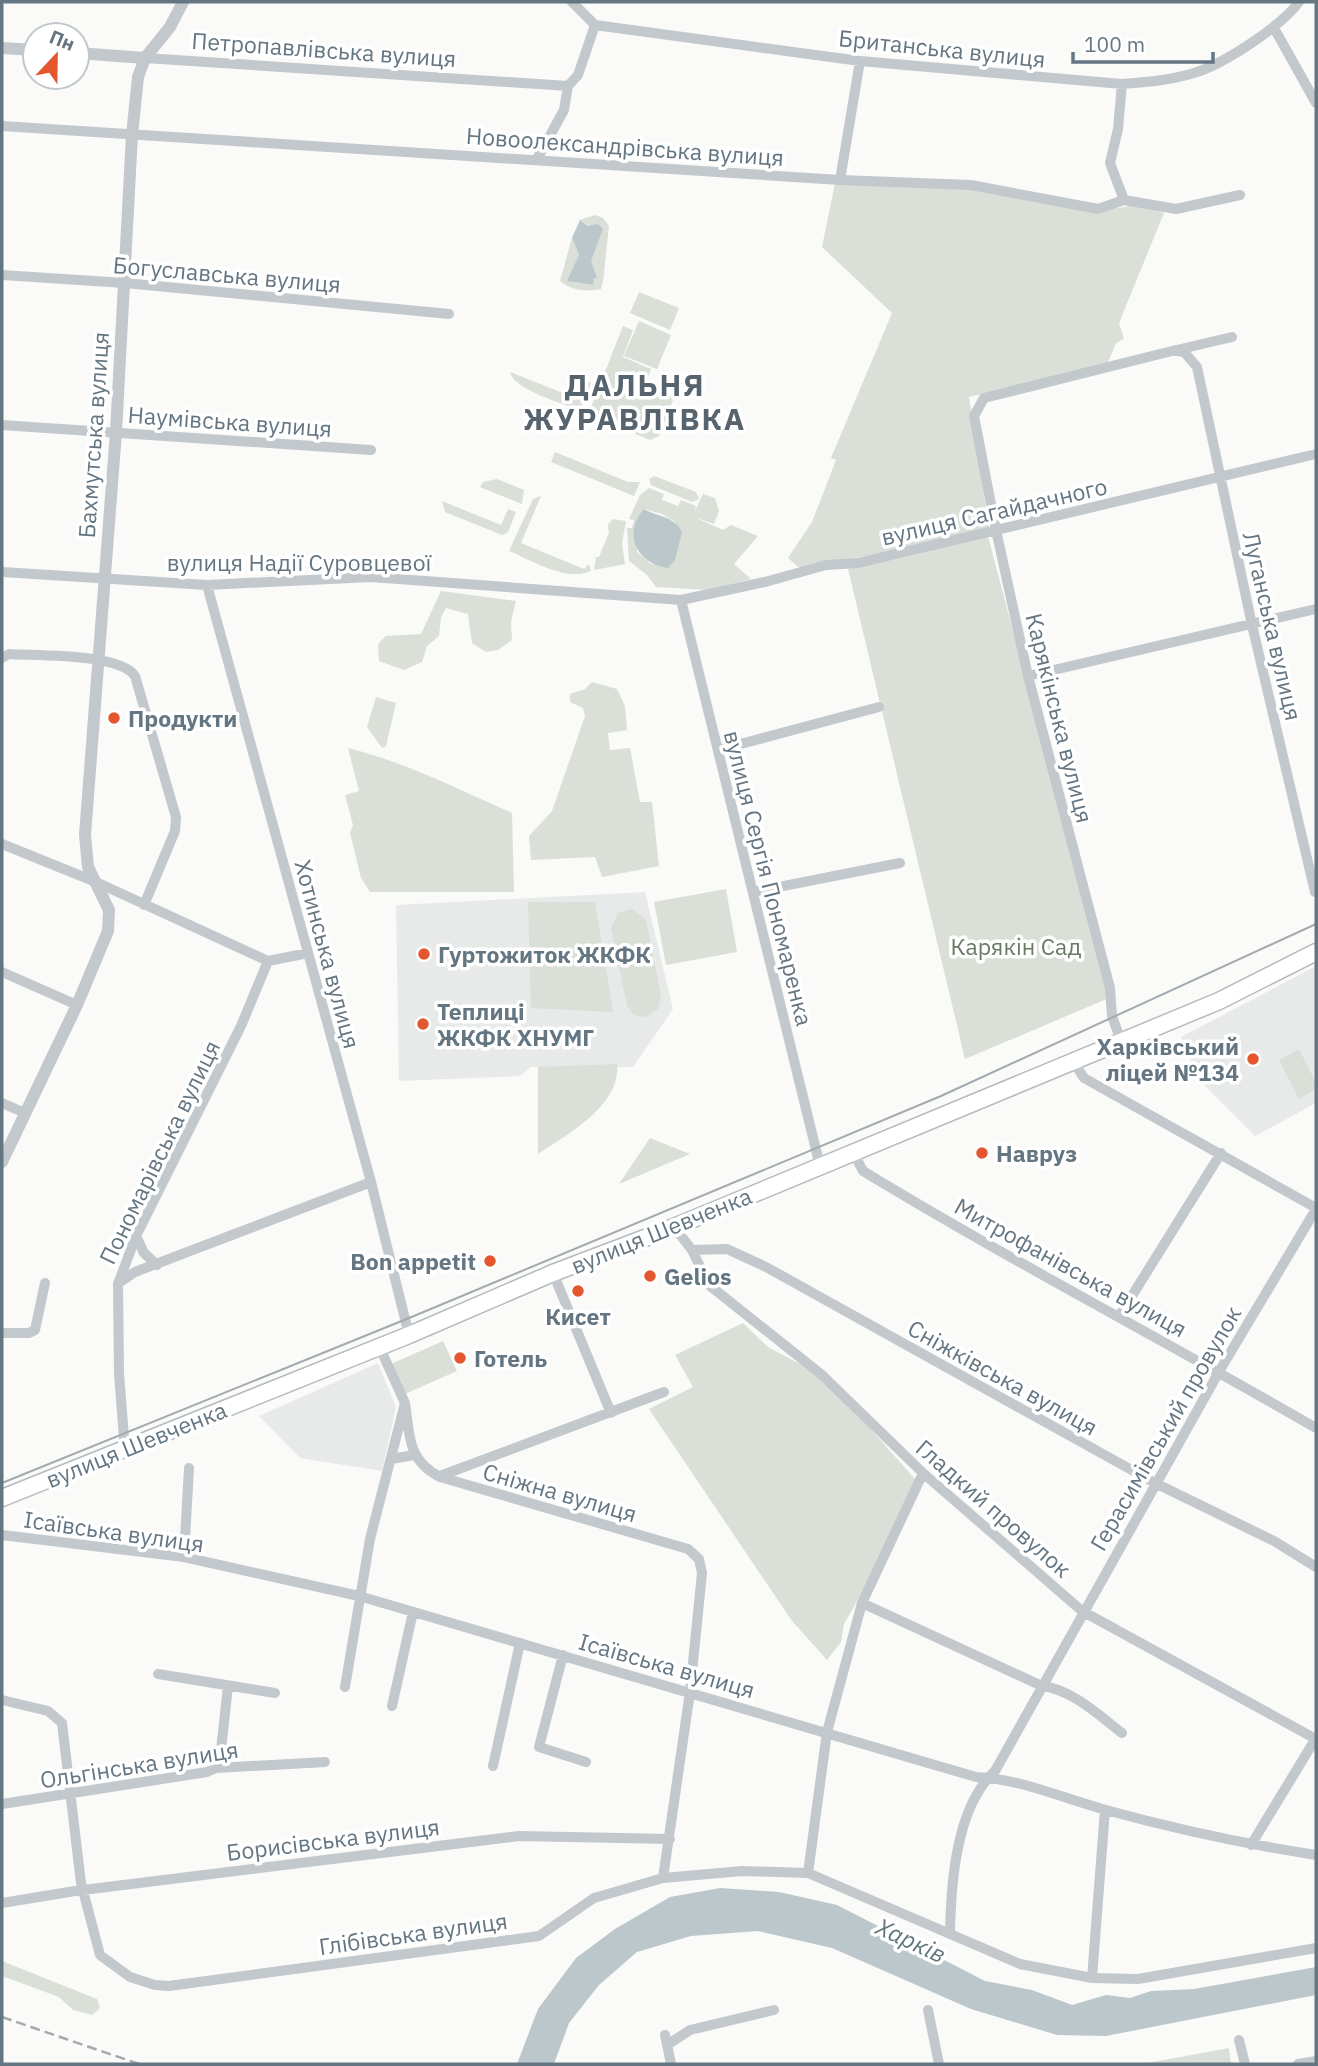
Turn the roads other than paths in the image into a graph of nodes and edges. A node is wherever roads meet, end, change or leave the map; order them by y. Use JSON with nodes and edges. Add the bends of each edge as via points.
{"nodes":[{"id":1,"x":183,"y":2,"type":"edge"},
{"id":2,"x":1299,"y":2,"type":"edge"},
{"id":3,"x":575,"y":3,"type":"edge"},
{"id":4,"x":595,"y":25,"type":"junction"},
{"id":5,"x":1274,"y":28,"type":"junction"},
{"id":6,"x":2,"y":48,"type":"edge"},
{"id":7,"x":21,"y":50,"type":"edge"},
{"id":8,"x":91,"y":55,"type":"edge"},
{"id":9,"x":145,"y":58,"type":"junction"},
{"id":10,"x":860,"y":61,"type":"junction"},
{"id":11,"x":1122,"y":85,"type":"junction"},
{"id":12,"x":568,"y":86,"type":"junction"},
{"id":13,"x":1316,"y":103,"type":"edge"},
{"id":14,"x":2,"y":126,"type":"edge"},
{"id":15,"x":132,"y":135,"type":"junction"},
{"id":16,"x":537,"y":159,"type":"junction"},
{"id":17,"x":840,"y":180,"type":"junction"},
{"id":18,"x":1240,"y":195,"type":"dead end"},
{"id":19,"x":1124,"y":200,"type":"junction"},
{"id":20,"x":2,"y":275,"type":"edge"},
{"id":21,"x":125,"y":283,"type":"junction"},
{"id":22,"x":449,"y":314,"type":"dead end"},
{"id":23,"x":1232,"y":337,"type":"dead end"},
{"id":24,"x":1176,"y":350,"type":"junction"},
{"id":25,"x":2,"y":425,"type":"edge"},
{"id":26,"x":116,"y":432,"type":"junction"},
{"id":27,"x":371,"y":450,"type":"dead end"},
{"id":28,"x":1316,"y":454,"type":"edge"},
{"id":29,"x":1221,"y":477,"type":"junction"},
{"id":30,"x":996,"y":530,"type":"junction"},
{"id":31,"x":2,"y":572,"type":"edge"},
{"id":32,"x":103,"y":579,"type":"junction"},
{"id":33,"x":207,"y":585,"type":"junction"},
{"id":34,"x":681,"y":600,"type":"junction"},
{"id":35,"x":1316,"y":609,"type":"edge"},
{"id":36,"x":1252,"y":625,"type":"junction"},
{"id":37,"x":2,"y":658,"type":"edge"},
{"id":38,"x":97,"y":660,"type":"junction"},
{"id":39,"x":1027,"y":676,"type":"junction"},
{"id":40,"x":879,"y":707,"type":"dead end"},
{"id":41,"x":718,"y":750,"type":"junction"},
{"id":42,"x":2,"y":844,"type":"edge"},
{"id":43,"x":900,"y":863,"type":"dead end"},
{"id":44,"x":96,"y":882,"type":"junction"},
{"id":45,"x":753,"y":892,"type":"junction"},
{"id":46,"x":1315,"y":892,"type":"edge"},
{"id":47,"x":144,"y":905,"type":"junction"},
{"id":48,"x":1316,"y":952,"type":"edge"},
{"id":49,"x":308,"y":953,"type":"junction"},
{"id":50,"x":268,"y":961,"type":"junction"},
{"id":51,"x":2,"y":972,"type":"edge"},
{"id":52,"x":76,"y":1005,"type":"junction"},
{"id":53,"x":1121,"y":1041,"type":"junction"},
{"id":54,"x":1073,"y":1061,"type":"junction"},
{"id":55,"x":2,"y":1103,"type":"edge"},
{"id":56,"x":25,"y":1113,"type":"junction"},
{"id":57,"x":853,"y":1152,"type":"junction"},
{"id":58,"x":1221,"y":1153,"type":"junction"},
{"id":59,"x":2,"y":1162,"type":"edge"},
{"id":60,"x":820,"y":1166,"type":"junction"},
{"id":61,"x":371,"y":1182,"type":"junction"},
{"id":62,"x":1316,"y":1209,"type":"edge"},
{"id":63,"x":674,"y":1227,"type":"junction"},
{"id":64,"x":136,"y":1237,"type":"junction"},
{"id":65,"x":692,"y":1250,"type":"junction"},
{"id":66,"x":156,"y":1265,"type":"junction"},
{"id":67,"x":553,"y":1273,"type":"junction"},
{"id":68,"x":45,"y":1283,"type":"dead end"},
{"id":69,"x":118,"y":1284,"type":"junction"},
{"id":70,"x":1120,"y":1315,"type":"junction"},
{"id":71,"x":2,"y":1333,"type":"edge"},
{"id":72,"x":409,"y":1335,"type":"junction"},
{"id":73,"x":379,"y":1346,"type":"junction"},
{"id":74,"x":1220,"y":1370,"type":"junction"},
{"id":75,"x":664,"y":1392,"type":"dead end"},
{"id":76,"x":405,"y":1403,"type":"junction"},
{"id":77,"x":611,"y":1413,"type":"junction"},
{"id":78,"x":1315,"y":1425,"type":"edge"},
{"id":79,"x":125,"y":1450,"type":"junction"},
{"id":80,"x":414,"y":1455,"type":"junction"},
{"id":81,"x":391,"y":1459,"type":"junction"},
{"id":82,"x":467,"y":1466,"type":"junction"},
{"id":83,"x":189,"y":1468,"type":"dead end"},
{"id":84,"x":923,"y":1473,"type":"junction"},
{"id":85,"x":440,"y":1477,"type":"junction"},
{"id":86,"x":1155,"y":1483,"type":"junction"},
{"id":87,"x":464,"y":1484,"type":"junction"},
{"id":88,"x":2,"y":1498,"type":"edge"},
{"id":89,"x":2,"y":1535,"type":"edge"},
{"id":90,"x":184,"y":1557,"type":"junction"},
{"id":91,"x":1316,"y":1567,"type":"edge"},
{"id":92,"x":359,"y":1596,"type":"junction"},
{"id":93,"x":862,"y":1603,"type":"junction"},
{"id":94,"x":1082,"y":1611,"type":"junction"},
{"id":95,"x":413,"y":1612,"type":"junction"},
{"id":96,"x":520,"y":1643,"type":"junction"},
{"id":97,"x":563,"y":1655,"type":"junction"},
{"id":98,"x":158,"y":1674,"type":"dead end"},
{"id":99,"x":228,"y":1686,"type":"junction"},
{"id":100,"x":1042,"y":1686,"type":"junction"},
{"id":101,"x":345,"y":1687,"type":"dead end"},
{"id":102,"x":690,"y":1692,"type":"junction"},
{"id":103,"x":275,"y":1693,"type":"dead end"},
{"id":104,"x":2,"y":1700,"type":"edge"},
{"id":105,"x":392,"y":1706,"type":"dead end"},
{"id":106,"x":827,"y":1732,"type":"junction"},
{"id":107,"x":1122,"y":1733,"type":"dead end"},
{"id":108,"x":1316,"y":1739,"type":"edge"},
{"id":109,"x":325,"y":1762,"type":"dead end"},
{"id":110,"x":586,"y":1762,"type":"dead end"},
{"id":111,"x":493,"y":1766,"type":"dead end"},
{"id":112,"x":216,"y":1768,"type":"junction"},
{"id":113,"x":988,"y":1777,"type":"junction"},
{"id":114,"x":68,"y":1794,"type":"junction"},
{"id":115,"x":2,"y":1804,"type":"edge"},
{"id":116,"x":1105,"y":1810,"type":"junction"},
{"id":117,"x":670,"y":1839,"type":"junction"},
{"id":118,"x":1251,"y":1845,"type":"junction"},
{"id":119,"x":1316,"y":1856,"type":"edge"},
{"id":120,"x":808,"y":1874,"type":"junction"},
{"id":121,"x":663,"y":1878,"type":"junction"},
{"id":122,"x":85,"y":1891,"type":"junction"},
{"id":123,"x":2,"y":1903,"type":"edge"},
{"id":124,"x":950,"y":1933,"type":"junction"},
{"id":125,"x":1316,"y":1948,"type":"edge"},
{"id":126,"x":1092,"y":1978,"type":"junction"},
{"id":127,"x":775,"y":2010,"type":"dead end"},
{"id":128,"x":929,"y":2010,"type":"dead end"},
{"id":129,"x":1239,"y":2040,"type":"dead end"},
{"id":130,"x":1316,"y":2061,"type":"edge"},
{"id":131,"x":671,"y":2064,"type":"edge"},
{"id":132,"x":939,"y":2064,"type":"edge"},
{"id":133,"x":1245,"y":2064,"type":"edge"},
{"id":134,"x":1298,"y":2064,"type":"edge"}],
"edges":[{"from":1,"to":9,"type":"street","name":"Бахмутська вулиця"},
{"from":2,"to":5,"type":"street","name":"Британська вулиця"},
{"from":3,"to":4,"type":"street"},
{"from":4,"to":10,"type":"street","name":"Британська вулиця"},
{"from":4,"to":12,"type":"street","via":[[578,75]]},
{"from":5,"to":11,"type":"street","name":"Британська вулиця","via":[[1199,71]]},
{"from":5,"to":13,"type":"street"},
{"from":6,"to":7,"type":"street"},
{"from":8,"to":9,"type":"street","name":"Петропавлівська вулиця"},
{"from":9,"to":12,"type":"street","name":"Петропавлівська вулиця"},
{"from":9,"to":15,"type":"street","name":"Бахмутська вулиця","via":[[138,77]]},
{"from":10,"to":11,"type":"street","name":"Британська вулиця"},
{"from":10,"to":17,"type":"street"},
{"from":11,"to":19,"type":"street","via":[[1110,163]]},
{"from":12,"to":16,"type":"street","via":[[564,110]]},
{"from":14,"to":15,"type":"street","name":"Новоолександрівська вулиця"},
{"from":15,"to":16,"type":"street","name":"Новоолександрівська вулиця"},
{"from":15,"to":21,"type":"street","name":"Бахмутська вулиця"},
{"from":16,"to":17,"type":"street","name":"Новоолександрівська вулиця"},
{"from":17,"to":19,"type":"street","name":"Новоолександрівська вулиця","via":[[971,185],[1098,209]]},
{"from":18,"to":19,"type":"street","name":"Новоолександрівська вулиця","via":[[1176,209]]},
{"from":20,"to":21,"type":"street","name":"Богуславська вулиця"},
{"from":21,"to":22,"type":"street","name":"Богуславська вулиця"},
{"from":21,"to":26,"type":"street","name":"Бахмутська вулиця"},
{"from":23,"to":24,"type":"street"},
{"from":24,"to":29,"type":"street","name":"Луганська вулиця","via":[[1197,367]]},
{"from":24,"to":30,"type":"street","name":"Карякінська вулиця","via":[[990,394],[979,402],[974,416]]},
{"from":25,"to":26,"type":"street","name":"Наумівська вулиця"},
{"from":26,"to":27,"type":"street","name":"Наумівська вулиця"},
{"from":26,"to":32,"type":"street","name":"Бахмутська вулиця"},
{"from":28,"to":29,"type":"street","name":"вулиця Сагайдачного"},
{"from":29,"to":30,"type":"street","name":"вулиця Сагайдачного"},
{"from":29,"to":36,"type":"street","name":"Луганська вулиця"},
{"from":30,"to":34,"type":"street","name":"вулиця Сагайдачного"},
{"from":30,"to":39,"type":"street","name":"Карякінська вулиця"},
{"from":31,"to":32,"type":"street","name":"вулиця Надії Суровцевої"},
{"from":32,"to":33,"type":"street","name":"вулиця Надії Суровцевої"},
{"from":32,"to":38,"type":"street","name":"Бахмутська вулиця"},
{"from":33,"to":34,"type":"street","name":"вулиця Надії Суровцевої","via":[[371,577]]},
{"from":33,"to":49,"type":"street","name":"Хотинська вулиця"},
{"from":34,"to":41,"type":"street","name":"вулиця Сергія Пономаренка"},
{"from":35,"to":36,"type":"street"},
{"from":36,"to":39,"type":"street"},
{"from":36,"to":46,"type":"street","name":"Луганська вулиця"},
{"from":37,"to":38,"type":"street","via":[[9,654]]},
{"from":38,"to":44,"type":"street","name":"Бахмутська вулиця","via":[[85,845],[86,862]]},
{"from":38,"to":47,"type":"street","via":[[128,668],[135,676],[176,817],[176,831]]},
{"from":39,"to":53,"type":"street","name":"Карякінська вулиця"},
{"from":40,"to":41,"type":"street"},
{"from":41,"to":45,"type":"street","name":"вулиця Сергія Пономаренка"},
{"from":42,"to":44,"type":"street"},
{"from":43,"to":45,"type":"street"},
{"from":44,"to":47,"type":"street"},
{"from":44,"to":52,"type":"street","name":"Бахмутська вулиця","via":[[108,903],[110,924]]},
{"from":45,"to":60,"type":"street","name":"вулиця Сергія Пономаренка"},
{"from":47,"to":50,"type":"street"},
{"from":48,"to":53,"type":"main road","name":"вулиця Шевченка","via":[[1219,1001]]},
{"from":49,"to":50,"type":"street"},
{"from":49,"to":61,"type":"street","name":"Хотинська вулиця"},
{"from":50,"to":64,"type":"street","name":"Пономарівська вулиця","via":[[241,1026]]},
{"from":51,"to":52,"type":"street"},
{"from":52,"to":56,"type":"street","name":"Бахмутська вулиця"},
{"from":53,"to":54,"type":"main road","name":"вулиця Шевченка"},
{"from":54,"to":57,"type":"main road","name":"вулиця Шевченка"},
{"from":54,"to":58,"type":"street","via":[[1084,1078]]},
{"from":55,"to":56,"type":"street"},
{"from":56,"to":59,"type":"street","name":"Бахмутська вулиця"},
{"from":57,"to":60,"type":"main road","name":"вулиця Шевченка"},
{"from":57,"to":70,"type":"street","name":"Митрофанівська вулиця","via":[[863,1171],[989,1248]]},
{"from":58,"to":62,"type":"street"},
{"from":58,"to":70,"type":"street"},
{"from":60,"to":63,"type":"main road","name":"вулиця Шевченка"},
{"from":61,"to":66,"type":"street"},
{"from":61,"to":72,"type":"street","name":"Хотинська вулиця"},
{"from":62,"to":74,"type":"street","name":"Герасимівський провулок"},
{"from":63,"to":65,"type":"street"},
{"from":63,"to":67,"type":"main road","name":"вулиця Шевченка"},
{"from":64,"to":66,"type":"street"},
{"from":64,"to":69,"type":"street","name":"Пономарівська вулиця"},
{"from":65,"to":84,"type":"street","name":"Гладкий провулок","via":[[709,1285],[822,1375]]},
{"from":65,"to":86,"type":"street","name":"Сніжківська вулиця","via":[[727,1249],[766,1267]]},
{"from":66,"to":69,"type":"street"},
{"from":67,"to":72,"type":"main road","name":"вулиця Шевченка"},
{"from":67,"to":77,"type":"street"},
{"from":68,"to":71,"type":"street","via":[[35,1330]]},
{"from":69,"to":79,"type":"street","name":"Пономарівська вулиця"},
{"from":70,"to":74,"type":"street","name":"Митрофанівська вулиця"},
{"from":72,"to":73,"type":"main road","name":"вулиця Шевченка"},
{"from":73,"to":76,"type":"street"},
{"from":73,"to":79,"type":"main road","name":"вулиця Шевченка"},
{"from":74,"to":78,"type":"street","name":"Митрофанівська вулиця"},
{"from":74,"to":86,"type":"street","name":"Герасимівський провулок"},
{"from":75,"to":77,"type":"street"},
{"from":76,"to":80,"type":"street"},
{"from":76,"to":81,"type":"street"},
{"from":77,"to":82,"type":"street"},
{"from":79,"to":88,"type":"main road","name":"вулиця Шевченка"},
{"from":80,"to":81,"type":"street"},
{"from":80,"to":85,"type":"street","name":"Сніжна вулиця","via":[[425,1469]]},
{"from":81,"to":92,"type":"street"},
{"from":82,"to":85,"type":"street"},
{"from":82,"to":87,"type":"street"},
{"from":83,"to":90,"type":"street"},
{"from":84,"to":93,"type":"street"},
{"from":84,"to":94,"type":"street","name":"Гладкий провулок"},
{"from":85,"to":87,"type":"street","name":"Сніжна вулиця"},
{"from":86,"to":91,"type":"street","name":"Сніжківська вулиця"},
{"from":86,"to":94,"type":"street","name":"Герасимівський провулок"},
{"from":87,"to":102,"type":"street","name":"Сніжна вулиця","via":[[688,1549],[699,1559],[702,1573]]},
{"from":89,"to":90,"type":"street","name":"Ісаївська вулиця"},
{"from":90,"to":92,"type":"street","name":"Ісаївська вулиця"},
{"from":92,"to":95,"type":"street","name":"Ісаївська вулиця"},
{"from":92,"to":101,"type":"street"},
{"from":93,"to":100,"type":"street"},
{"from":93,"to":106,"type":"street"},
{"from":94,"to":100,"type":"street","name":"Герасимівський провулок"},
{"from":94,"to":108,"type":"street","name":"Гладкий провулок"},
{"from":95,"to":96,"type":"street","name":"Ісаївська вулиця"},
{"from":95,"to":105,"type":"street"},
{"from":96,"to":97,"type":"street","name":"Ісаївська вулиця"},
{"from":96,"to":111,"type":"street"},
{"from":97,"to":102,"type":"street","name":"Ісаївська вулиця"},
{"from":97,"to":110,"type":"street","via":[[539,1747]]},
{"from":98,"to":99,"type":"street"},
{"from":99,"to":103,"type":"street"},
{"from":99,"to":112,"type":"street"},
{"from":100,"to":107,"type":"street","via":[[1084,1705]]},
{"from":100,"to":113,"type":"street","name":"Герасимівський провулок"},
{"from":102,"to":106,"type":"street","name":"Ісаївська вулиця"},
{"from":102,"to":117,"type":"street"},
{"from":104,"to":114,"type":"street","via":[[59,1717],[64,1729]]},
{"from":106,"to":113,"type":"street","name":"Ісаївська вулиця"},
{"from":106,"to":120,"type":"street"},
{"from":108,"to":118,"type":"street"},
{"from":109,"to":112,"type":"street","name":"Ольгінська вулиця"},
{"from":112,"to":114,"type":"street","name":"Ольгінська вулиця"},
{"from":113,"to":116,"type":"street","name":"Ісаївська вулиця"},
{"from":113,"to":124,"type":"street","name":"Герасимівський провулок","via":[[982,1782],[958,1846]]},
{"from":114,"to":115,"type":"street","name":"Ольгінська вулиця"},
{"from":114,"to":122,"type":"street"},
{"from":116,"to":118,"type":"street","name":"Ісаївська вулиця"},
{"from":116,"to":126,"type":"street"},
{"from":117,"to":121,"type":"street"},
{"from":117,"to":122,"type":"street","name":"Борисівська вулиця","via":[[519,1836]]},
{"from":118,"to":119,"type":"street","name":"Ісаївська вулиця"},
{"from":120,"to":121,"type":"street","name":"Глібівська вулиця","via":[[742,1871]]},
{"from":120,"to":124,"type":"street","name":"Глібівська вулиця"},
{"from":121,"to":122,"type":"street","name":"Глібівська вулиця","via":[[594,1898],[539,1936],[169,1986],[142,1982],[100,1955]]},
{"from":122,"to":123,"type":"street","name":"Борисівська вулиця"},
{"from":124,"to":126,"type":"street","name":"Глібівська вулиця","via":[[1020,1964]]},
{"from":125,"to":126,"type":"street","name":"Глібівська вулиця","via":[[1138,1979]]},
{"from":127,"to":131,"type":"street","via":[[690,2029],[666,2040]]},
{"from":128,"to":132,"type":"street"},
{"from":129,"to":133,"type":"street"},
{"from":130,"to":134,"type":"street"}]}
